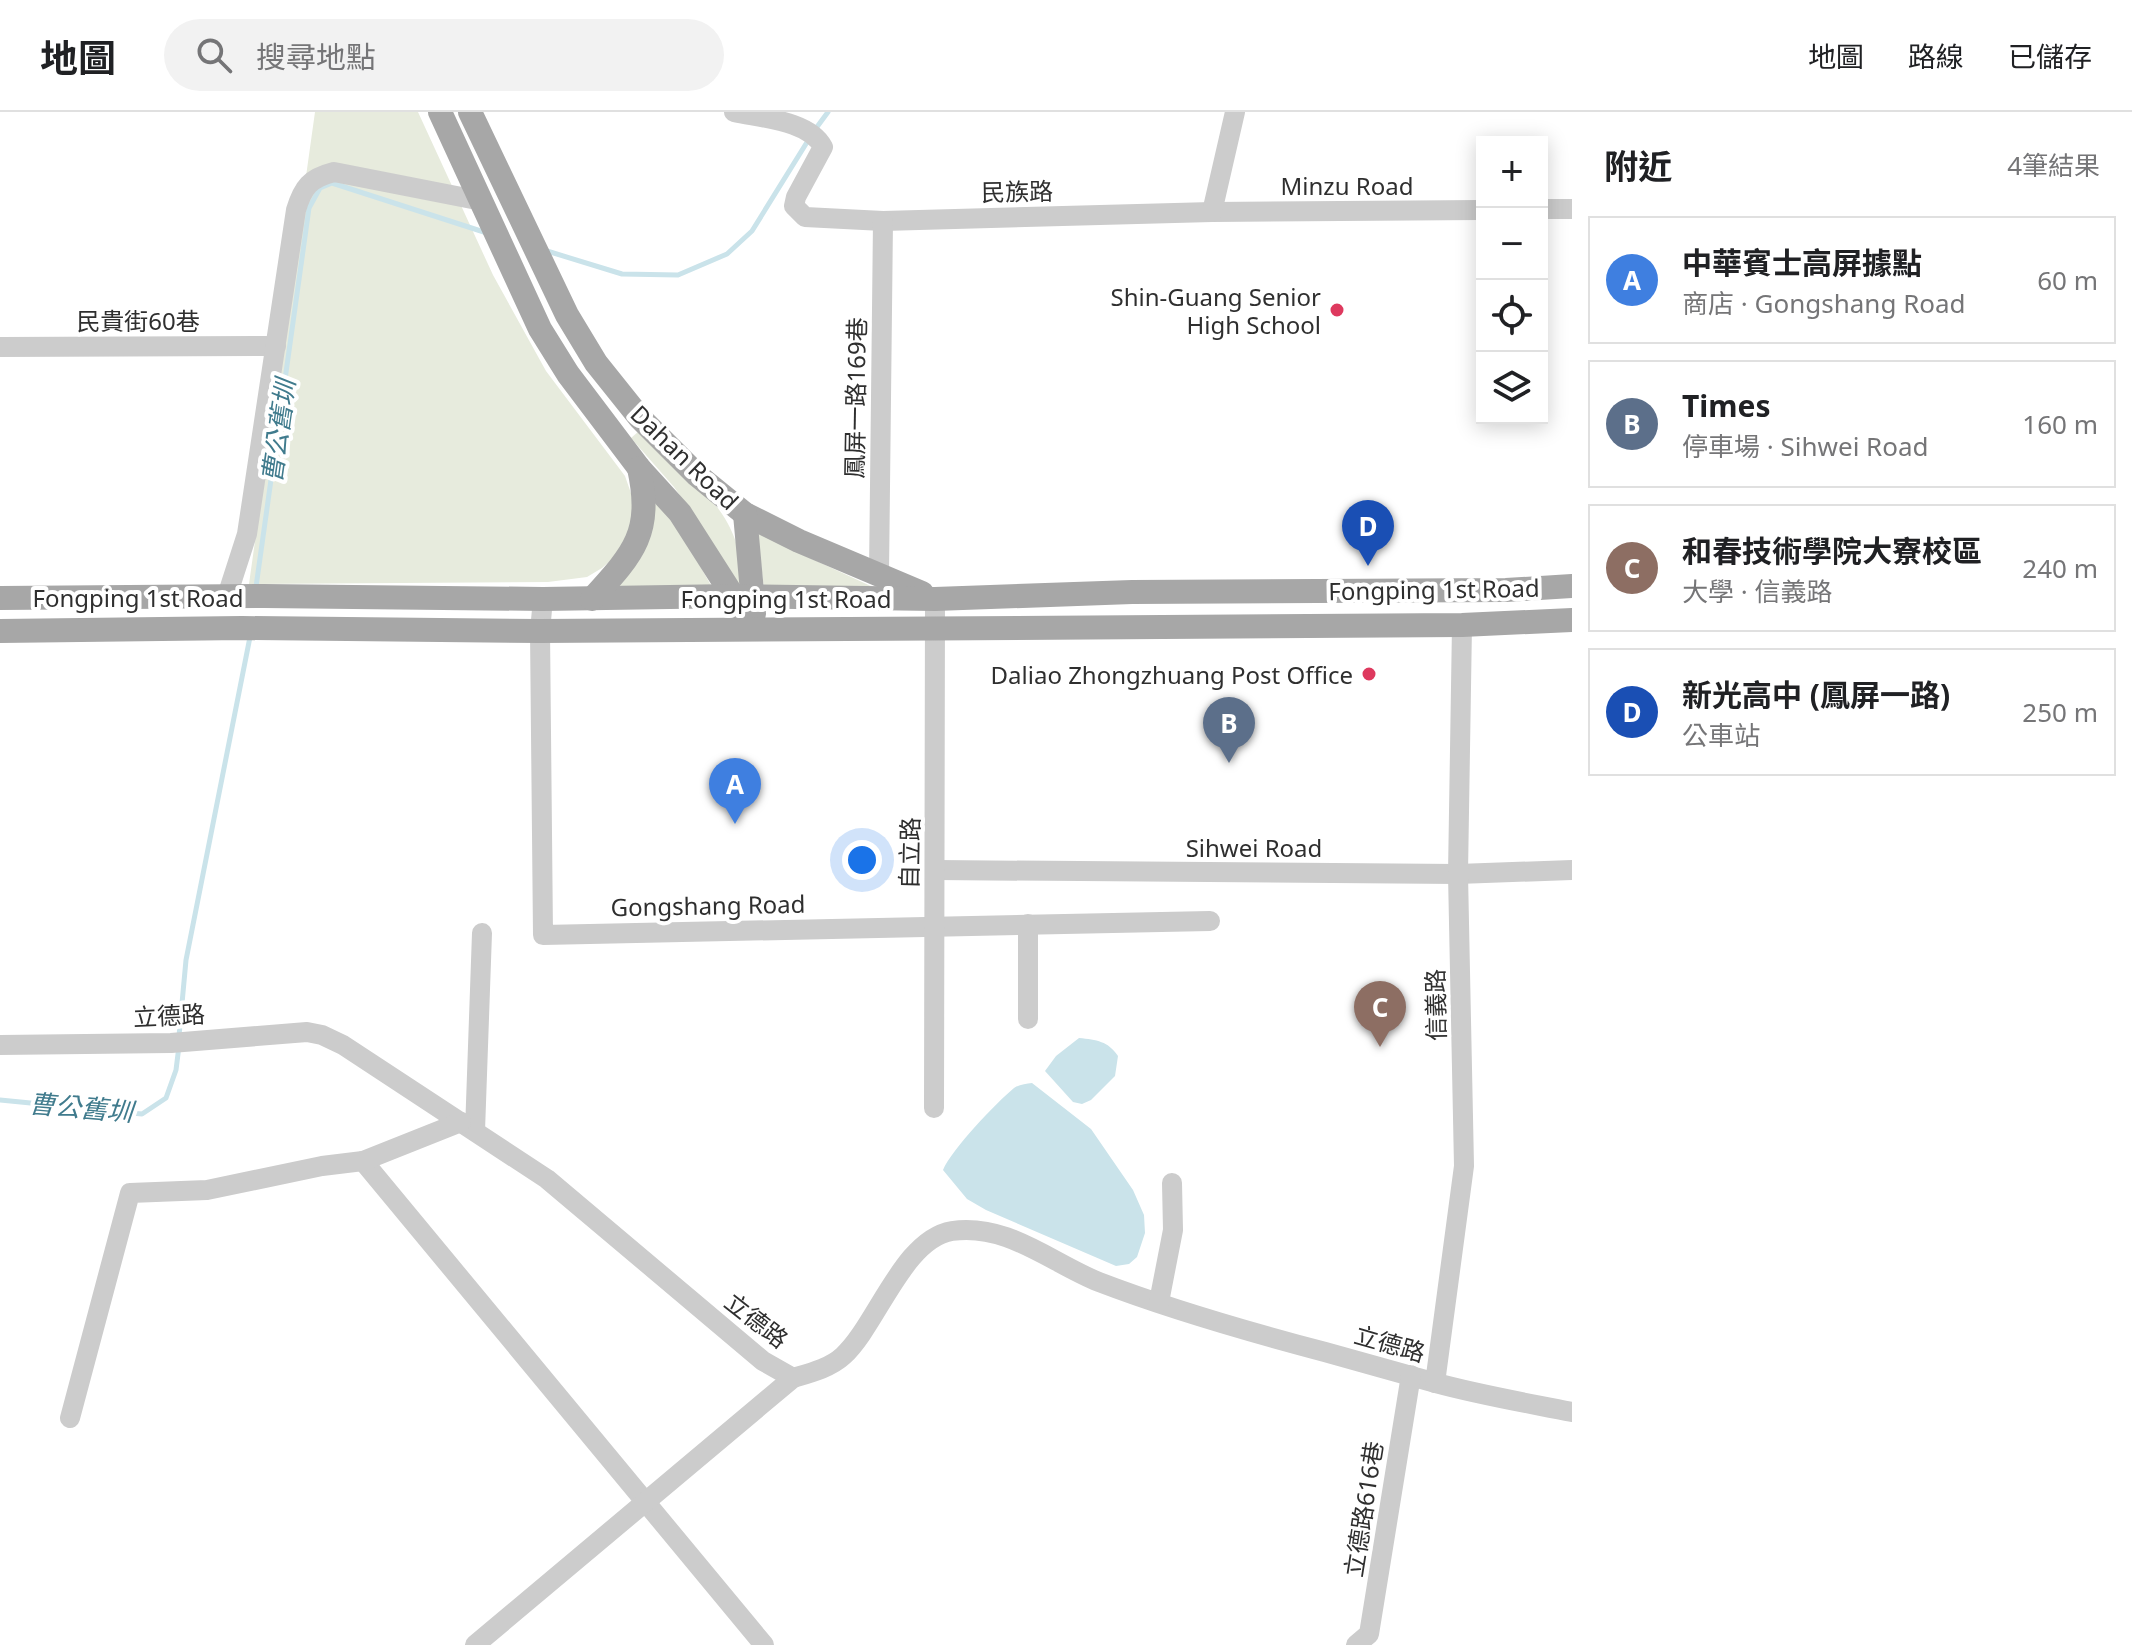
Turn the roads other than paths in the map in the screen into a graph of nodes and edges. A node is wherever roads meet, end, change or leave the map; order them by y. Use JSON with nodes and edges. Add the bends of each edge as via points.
{"nodes":[{"id":1,"x":440,"y":112,"type":"edge"},
{"id":2,"x":470,"y":112,"type":"edge"},
{"id":3,"x":734,"y":112,"type":"edge"},
{"id":4,"x":1235,"y":112,"type":"edge"},
{"id":5,"x":482,"y":201,"type":"junction"},
{"id":6,"x":1548,"y":209,"type":"edge"},
{"id":7,"x":1572,"y":209,"type":"edge"},
{"id":8,"x":1476,"y":210,"type":"edge"},
{"id":9,"x":1212,"y":212,"type":"junction"},
{"id":10,"x":883,"y":221,"type":"junction"},
{"id":11,"x":276,"y":346,"type":"junction"},
{"id":12,"x":0,"y":347,"type":"edge"},
{"id":13,"x":639,"y":468,"type":"junction"},
{"id":14,"x":745,"y":514,"type":"junction"},
{"id":15,"x":879,"y":575,"type":"junction"},
{"id":16,"x":1572,"y":586,"type":"edge"},
{"id":17,"x":231,"y":596,"type":"junction"},
{"id":18,"x":743,"y":597,"type":"junction"},
{"id":19,"x":0,"y":598,"type":"edge"},
{"id":20,"x":543,"y":599,"type":"junction"},
{"id":21,"x":592,"y":599,"type":"junction"},
{"id":22,"x":935,"y":599,"type":"junction"},
{"id":23,"x":1572,"y":620,"type":"edge"},
{"id":24,"x":1462,"y":625,"type":"junction"},
{"id":25,"x":936,"y":627,"type":"junction"},
{"id":26,"x":744,"y":628,"type":"junction"},
{"id":27,"x":0,"y":631,"type":"edge"},
{"id":28,"x":540,"y":631,"type":"junction"},
{"id":29,"x":936,"y":870,"type":"junction"},
{"id":30,"x":1572,"y":870,"type":"edge"},
{"id":31,"x":1458,"y":874,"type":"junction"},
{"id":32,"x":1210,"y":921,"type":"dead end"},
{"id":33,"x":1028,"y":924,"type":"junction"},
{"id":34,"x":934,"y":925,"type":"junction"},
{"id":35,"x":482,"y":933,"type":"dead end"},
{"id":36,"x":1028,"y":1019,"type":"dead end"},
{"id":37,"x":0,"y":1045,"type":"edge"},
{"id":38,"x":934,"y":1108,"type":"dead end"},
{"id":39,"x":468,"y":1126,"type":"junction"},
{"id":40,"x":363,"y":1161,"type":"junction"},
{"id":41,"x":1172,"y":1183,"type":"dead end"},
{"id":42,"x":1159,"y":1302,"type":"junction"},
{"id":43,"x":1411,"y":1375,"type":"junction"},
{"id":44,"x":793,"y":1378,"type":"junction"},
{"id":45,"x":1435,"y":1383,"type":"junction"},
{"id":46,"x":1572,"y":1412,"type":"edge"},
{"id":47,"x":70,"y":1418,"type":"dead end"},
{"id":48,"x":644,"y":1502,"type":"junction"},
{"id":49,"x":475,"y":1645,"type":"edge"},
{"id":50,"x":764,"y":1645,"type":"edge"},
{"id":51,"x":1356,"y":1645,"type":"edge"}],
"edges":[{"from":1,"to":5,"type":"main road"},
{"from":2,"to":14,"type":"main road","name":"Dahan Road","via":[[567,315],[596,363],[697,475]]},
{"from":3,"to":10,"type":"street","name":"民族路","via":[[819,139],[823,147],[796,197],[798,212],[805,217]]},
{"from":4,"to":9,"type":"street"},
{"from":5,"to":11,"type":"street","via":[[334,172],[309,182],[296,210]]},
{"from":5,"to":13,"type":"main road","name":"Dahan Road","via":[[540,329]]},
{"from":6,"to":7,"type":"street"},
{"from":8,"to":9,"type":"street","name":"Minzu Road"},
{"from":9,"to":10,"type":"street","name":"民族路"},
{"from":10,"to":15,"type":"street","name":"鳳屏一路169巷"},
{"from":11,"to":12,"type":"street","name":"民貴街60巷"},
{"from":11,"to":17,"type":"street","via":[[247,534]]},
{"from":13,"to":18,"type":"main road","name":"Dahan Road"},
{"from":13,"to":21,"type":"main road","via":[[645,498],[640,535],[625,563]]},
{"from":14,"to":15,"type":"main road","name":"Dahan Road"},
{"from":14,"to":18,"type":"main road"},
{"from":15,"to":22,"type":"main road","name":"Dahan Road"},
{"from":16,"to":22,"type":"main road","name":"Fongping 1st Road"},
{"from":17,"to":19,"type":"main road","name":"Fongping 1st Road"},
{"from":17,"to":20,"type":"main road","name":"Fongping 1st Road"},
{"from":18,"to":21,"type":"main road","name":"Fongping 1st Road"},
{"from":18,"to":22,"type":"main road","name":"Fongping 1st Road"},
{"from":18,"to":26,"type":"main road"},
{"from":20,"to":21,"type":"main road","name":"Fongping 1st Road"},
{"from":20,"to":28,"type":"street","name":"Gongshang Road"},
{"from":22,"to":25,"type":"street","name":"自立路"},
{"from":23,"to":24,"type":"main road","name":"Fongping 1st Road"},
{"from":24,"to":25,"type":"main road","name":"Fongping 1st Road"},
{"from":24,"to":31,"type":"street","name":"信義路"},
{"from":25,"to":26,"type":"main road","name":"Fongping 1st Road"},
{"from":25,"to":29,"type":"street","name":"自立路"},
{"from":26,"to":28,"type":"main road","name":"Fongping 1st Road"},
{"from":27,"to":28,"type":"main road","name":"Fongping 1st Road"},
{"from":28,"to":34,"type":"street","name":"Gongshang Road","via":[[543,935]]},
{"from":29,"to":31,"type":"street","name":"Sihwei Road"},
{"from":29,"to":34,"type":"street","name":"自立路"},
{"from":30,"to":31,"type":"street","name":"Sihwei Road"},
{"from":31,"to":45,"type":"street","name":"信義路","via":[[1464,1166]]},
{"from":32,"to":33,"type":"street","name":"Gongshang Road"},
{"from":33,"to":34,"type":"street","name":"Gongshang Road"},
{"from":33,"to":36,"type":"street"},
{"from":34,"to":38,"type":"street","name":"自立路"},
{"from":35,"to":39,"type":"street"},
{"from":37,"to":39,"type":"street","name":"立德路","via":[[180,1042],[307,1032],[343,1045]]},
{"from":39,"to":40,"type":"street"},
{"from":39,"to":44,"type":"street","name":"立德路","via":[[547,1179],[763,1361]]},
{"from":40,"to":47,"type":"street","via":[[207,1190],[130,1193]]},
{"from":40,"to":48,"type":"street"},
{"from":41,"to":42,"type":"street","via":[[1173,1230]]},
{"from":42,"to":43,"type":"street","name":"立德路"},
{"from":42,"to":44,"type":"street","name":"立德路","via":[[1097,1281],[1012,1239],[983,1231],[950,1231],[922,1247],[901,1271],[841,1358]]},
{"from":43,"to":45,"type":"street","name":"立德路"},
{"from":43,"to":51,"type":"street","name":"立德路616巷","via":[[1369,1634]]},
{"from":44,"to":48,"type":"street"},
{"from":45,"to":46,"type":"street","name":"立德路"},
{"from":48,"to":49,"type":"street"},
{"from":48,"to":50,"type":"street"}]}
